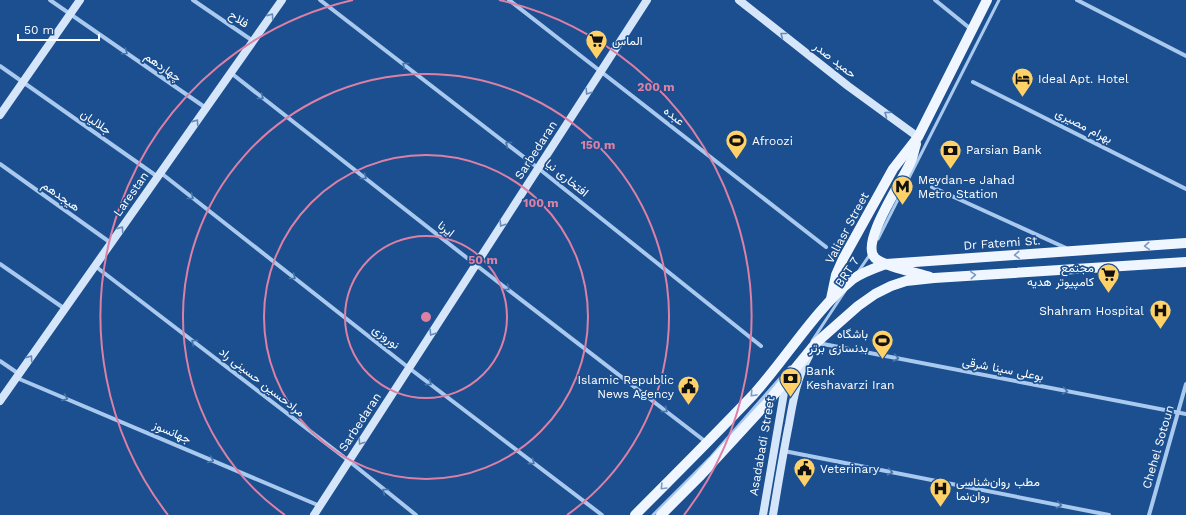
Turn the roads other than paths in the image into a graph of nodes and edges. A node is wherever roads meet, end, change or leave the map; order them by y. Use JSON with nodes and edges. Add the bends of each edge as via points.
{"nodes":[{"id":1,"x":50,"y":0,"type":"edge"},
{"id":2,"x":80,"y":0,"type":"edge"},
{"id":3,"x":194,"y":0,"type":"edge"},
{"id":4,"x":282,"y":0,"type":"edge"},
{"id":5,"x":320,"y":0,"type":"edge"},
{"id":6,"x":509,"y":0,"type":"edge"},
{"id":7,"x":647,"y":0,"type":"edge"},
{"id":8,"x":739,"y":0,"type":"edge"},
{"id":9,"x":936,"y":0,"type":"edge"},
{"id":10,"x":987,"y":0,"type":"edge"},
{"id":11,"x":999,"y":0,"type":"edge"},
{"id":12,"x":1077,"y":0,"type":"edge"},
{"id":13,"x":70,"y":14,"type":"junction"},
{"id":14,"x":972,"y":30,"type":"junction"},
{"id":15,"x":253,"y":41,"type":"junction"},
{"id":16,"x":1186,"y":56,"type":"edge"},
{"id":17,"x":0,"y":66,"type":"edge"},
{"id":18,"x":601,"y":72,"type":"junction"},
{"id":19,"x":231,"y":73,"type":"junction"},
{"id":20,"x":23,"y":82,"type":"junction"},
{"id":21,"x":973,"y":82,"type":"dead end"},
{"id":22,"x":206,"y":108,"type":"junction"},
{"id":23,"x":0,"y":115,"type":"edge"},
{"id":24,"x":918,"y":137,"type":"junction"},
{"id":25,"x":0,"y":164,"type":"edge"},
{"id":26,"x":538,"y":168,"type":"junction"},
{"id":27,"x":159,"y":175,"type":"junction"},
{"id":28,"x":932,"y":187,"type":"dead end"},
{"id":29,"x":1186,"y":189,"type":"edge"},
{"id":30,"x":111,"y":243,"type":"junction"},
{"id":31,"x":1186,"y":243,"type":"edge"},
{"id":32,"x":826,"y":247,"type":"dead end"},
{"id":33,"x":1072,"y":251,"type":"junction"},
{"id":34,"x":871,"y":253,"type":"junction"},
{"id":35,"x":1186,"y":262,"type":"edge"},
{"id":36,"x":0,"y":264,"type":"edge"},
{"id":37,"x":887,"y":264,"type":"junction"},
{"id":38,"x":476,"y":265,"type":"junction"},
{"id":39,"x":95,"y":266,"type":"junction"},
{"id":40,"x":934,"y":278,"type":"junction"},
{"id":41,"x":853,"y":279,"type":"junction"},
{"id":42,"x":831,"y":299,"type":"junction"},
{"id":43,"x":65,"y":309,"type":"junction"},
{"id":44,"x":816,"y":343,"type":"junction"},
{"id":45,"x":761,"y":346,"type":"dead end"},
{"id":46,"x":798,"y":358,"type":"dead end"},
{"id":47,"x":0,"y":361,"type":"edge"},
{"id":48,"x":794,"y":363,"type":"dead end"},
{"id":49,"x":409,"y":368,"type":"junction"},
{"id":50,"x":784,"y":373,"type":"junction"},
{"id":51,"x":18,"y":376,"type":"junction"},
{"id":52,"x":1186,"y":384,"type":"edge"},
{"id":53,"x":0,"y":401,"type":"edge"},
{"id":54,"x":760,"y":410,"type":"junction"},
{"id":55,"x":780,"y":410,"type":"junction"},
{"id":56,"x":1179,"y":413,"type":"junction"},
{"id":57,"x":1186,"y":414,"type":"edge"},
{"id":58,"x":707,"y":443,"type":"junction"},
{"id":59,"x":783,"y":451,"type":"junction"},
{"id":60,"x":349,"y":461,"type":"junction"},
{"id":61,"x":320,"y":506,"type":"junction"},
{"id":62,"x":314,"y":515,"type":"edge"},
{"id":63,"x":416,"y":515,"type":"edge"},
{"id":64,"x":602,"y":515,"type":"edge"},
{"id":65,"x":635,"y":515,"type":"edge"},
{"id":66,"x":653,"y":515,"type":"edge"},
{"id":67,"x":661,"y":515,"type":"edge"},
{"id":68,"x":763,"y":515,"type":"edge"},
{"id":69,"x":773,"y":515,"type":"edge"},
{"id":70,"x":1109,"y":515,"type":"edge"},
{"id":71,"x":1149,"y":515,"type":"edge"}],
"edges":[{"from":1,"to":13,"type":"street","name":"چهاردهم"},
{"from":2,"to":13,"type":"street"},
{"from":3,"to":15,"type":"street","name":"فلاح"},
{"from":15,"to":4,"type":"street","name":"Larestan","one_way":true},
{"from":26,"to":5,"type":"street","name":"افتخاری نیا","one_way":true},
{"from":6,"to":18,"type":"street","name":"عبده"},
{"from":7,"to":18,"type":"street","name":"Sarbedaran"},
{"from":24,"to":8,"type":"street","name":"حمید صدر","one_way":true,"via":[[848,86]]},
{"from":9,"to":14,"type":"street"},
{"from":10,"to":14,"type":"main road","name":"Valiasr Street"},
{"from":11,"to":34,"type":"lane","name":"BRT 7"},
{"from":12,"to":16,"type":"street"},
{"from":13,"to":20,"type":"street"},
{"from":13,"to":22,"type":"street","name":"چهاردهم","one_way":true},
{"from":14,"to":24,"type":"main road","name":"Valiasr Street"},
{"from":15,"to":19,"type":"street","name":"Larestan"},
{"from":17,"to":20,"type":"street","name":"جلالیان"},
{"from":18,"to":26,"type":"street","name":"Sarbedaran","one_way":true},
{"from":18,"to":32,"type":"street","name":"عبده"},
{"from":19,"to":22,"type":"street","name":"Larestan"},
{"from":19,"to":38,"type":"street","name":"ايرنا","one_way":true},
{"from":20,"to":23,"type":"street"},
{"from":20,"to":27,"type":"street","name":"جلالیان"},
{"from":21,"to":29,"type":"street","name":"بهرام مصیری"},
{"from":27,"to":22,"type":"street","name":"Larestan","one_way":true},
{"from":24,"to":34,"type":"main road","via":[[911,162],[875,230]]},
{"from":24,"to":42,"type":"main road","name":"Valiasr Street","via":[[893,169],[843,259],[836,275]]},
{"from":25,"to":30,"type":"street","name":"هیجدهم"},
{"from":26,"to":38,"type":"street","name":"Sarbedaran","one_way":true},
{"from":26,"to":45,"type":"street","name":"افتخاری نیا"},
{"from":30,"to":27,"type":"street","name":"Larestan","one_way":true},
{"from":27,"to":49,"type":"street","name":"نوروزی","one_way":true},
{"from":28,"to":33,"type":"street"},
{"from":30,"to":39,"type":"street","name":"Larestan"},
{"from":31,"to":33,"type":"main road","name":"Dr Fatemi St.","one_way":true},
{"from":33,"to":37,"type":"main road","name":"Dr Fatemi St.","one_way":true},
{"from":34,"to":37,"type":"main road","via":[[877,260]]},
{"from":34,"to":41,"type":"lane","name":"BRT 7"},
{"from":40,"to":35,"type":"main road","one_way":true},
{"from":36,"to":43,"type":"street"},
{"from":37,"to":40,"type":"main road"},
{"from":37,"to":41,"type":"main road","name":"Dr Fatemi St."},
{"from":38,"to":49,"type":"street","name":"Sarbedaran","one_way":true},
{"from":38,"to":58,"type":"street","name":"ايرنا","one_way":true},
{"from":39,"to":43,"type":"street","name":"Larestan"},
{"from":60,"to":39,"type":"street","name":"مرادحسین حسینی راد","one_way":true},
{"from":40,"to":44,"type":"main road","name":"Valiasr Street","via":[[899,283],[875,294]]},
{"from":41,"to":42,"type":"main road","name":"Dr Fatemi St."},
{"from":41,"to":46,"type":"lane","name":"BRT 7"},
{"from":42,"to":50,"type":"main road","name":"Valiasr Street","via":[[815,317]]},
{"from":51,"to":43,"type":"street","name":"Larestan","one_way":true},
{"from":44,"to":50,"type":"main road","name":"Valiasr Street"},
{"from":44,"to":56,"type":"street","name":"بوعلی سینا شرقی","one_way":true},
{"from":44,"to":59,"type":"street","via":[[804,364],[794,396]]},
{"from":47,"to":51,"type":"street","name":"جهانسوز"},
{"from":48,"to":50,"type":"lane"},
{"from":49,"to":60,"type":"street","name":"Sarbedaran","one_way":true},
{"from":49,"to":64,"type":"street","name":"نوروزی","one_way":true},
{"from":50,"to":54,"type":"main road","name":"Valiasr Street"},
{"from":50,"to":55,"type":"street","name":"Asadabadi Street"},
{"from":50,"to":58,"type":"main road","name":"Valiasr Street","one_way":true},
{"from":50,"to":66,"type":"lane","via":[[711,456]]},
{"from":51,"to":53,"type":"street","name":"Larestan"},
{"from":51,"to":61,"type":"street","name":"جهانسوز","one_way":true},
{"from":52,"to":56,"type":"street","name":"Chehel Sotoun"},
{"from":54,"to":55,"type":"street","via":[[772,404]]},
{"from":54,"to":67,"type":"main road","name":"Valiasr Street"},
{"from":55,"to":68,"type":"street","name":"Asadabadi Street"},
{"from":56,"to":57,"type":"street","name":"بوعلی سینا شرقی"},
{"from":56,"to":71,"type":"street","name":"Chehel Sotoun"},
{"from":58,"to":65,"type":"main road","name":"Valiasr Street","one_way":true},
{"from":59,"to":69,"type":"street"},
{"from":59,"to":70,"type":"street","one_way":true},
{"from":60,"to":61,"type":"street","name":"Sarbedaran"},
{"from":63,"to":60,"type":"street","name":"مرادحسین حسینی راد","one_way":true},
{"from":61,"to":62,"type":"street","name":"Sarbedaran"}]}
